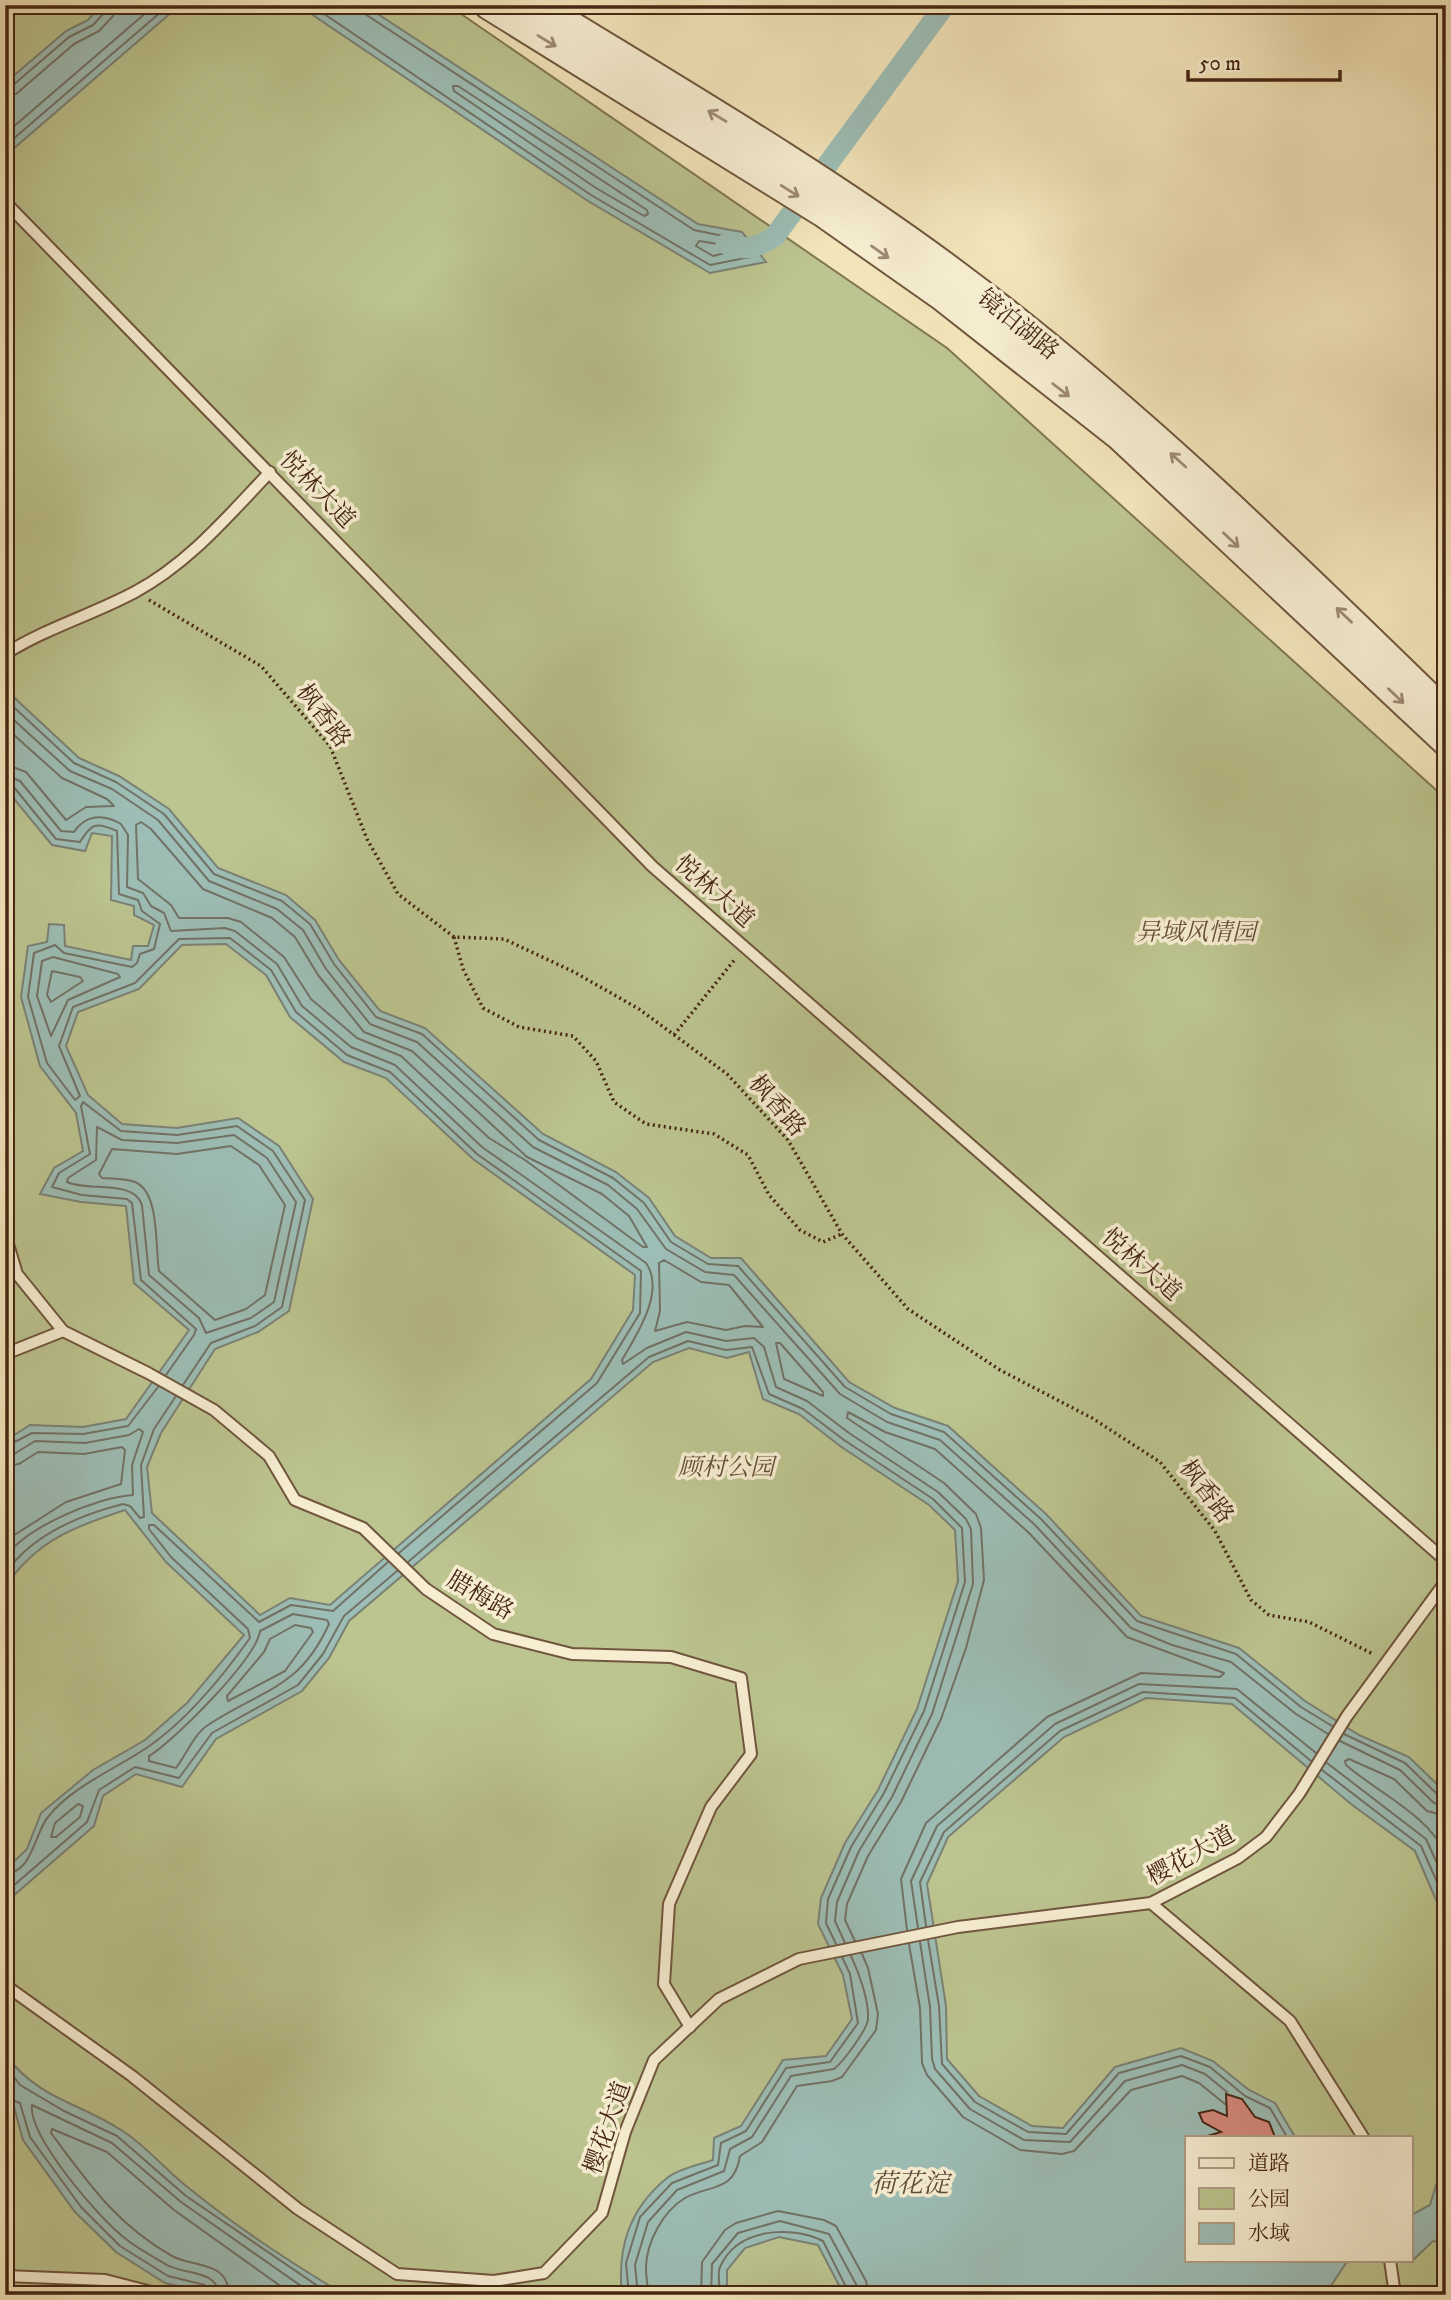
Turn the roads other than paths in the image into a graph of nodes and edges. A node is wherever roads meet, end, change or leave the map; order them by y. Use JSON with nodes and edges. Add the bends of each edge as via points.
{"nodes":[{"id":1,"x":488,"y":5,"type":"edge"},
{"id":2,"x":537,"y":5,"type":"edge"},
{"id":3,"x":766,"y":160,"type":"junction"},
{"id":4,"x":831,"y":201,"type":"junction"},
{"id":5,"x":5,"y":202,"type":"edge"},
{"id":6,"x":270,"y":472,"type":"junction"},
{"id":7,"x":5,"y":654,"type":"edge"},
{"id":8,"x":1446,"y":714,"type":"edge"},
{"id":9,"x":1446,"y":741,"type":"edge"},
{"id":10,"x":5,"y":1234,"type":"edge"},
{"id":11,"x":63,"y":1331,"type":"junction"},
{"id":12,"x":5,"y":1354,"type":"edge"},
{"id":13,"x":1446,"y":1561,"type":"edge"},
{"id":14,"x":1446,"y":1581,"type":"edge"},
{"id":15,"x":1151,"y":1903,"type":"junction"},
{"id":16,"x":5,"y":1985,"type":"edge"},
{"id":17,"x":690,"y":2027,"type":"junction"},
{"id":18,"x":1362,"y":2136,"type":"edge"},
{"id":19,"x":1391,"y":2263,"type":"edge"},
{"id":20,"x":5,"y":2276,"type":"edge"},
{"id":21,"x":163,"y":2295,"type":"edge"},
{"id":22,"x":1395,"y":2295,"type":"edge"}],
"edges":[{"from":1,"to":3,"type":"street","one_way":true},
{"from":3,"to":2,"type":"street","one_way":true},
{"from":3,"to":4,"type":"street"},
{"from":8,"to":4,"type":"street","name":"镜泊湖路","one_way":true,"via":[[1270,542],[1130,417],[954,274]]},
{"from":4,"to":9,"type":"street","name":"镜泊湖路","one_way":true,"via":[[1119,436]]},
{"from":5,"to":6,"type":"lane","name":"悦林大道"},
{"from":6,"to":7,"type":"lane","via":[[190,556],[135,592],[34,636]]},
{"from":6,"to":13,"type":"lane","name":"悦林大道","via":[[652,866]]},
{"from":10,"to":11,"type":"lane","name":"腊梅路","via":[[17,1274]]},
{"from":11,"to":12,"type":"lane"},
{"from":11,"to":17,"type":"lane","name":"腊梅路","via":[[214,1410],[269,1456],[295,1500],[363,1528],[426,1589],[494,1634],[572,1654],[671,1657],[741,1678],[751,1754],[711,1807],[669,1904],[664,1984]]},
{"from":14,"to":15,"type":"lane","name":"樱花大道","via":[[1266,1837],[1238,1858]]},
{"from":15,"to":17,"type":"lane","name":"樱花大道","via":[[958,1927],[799,1959],[719,1999]]},
{"from":15,"to":18,"type":"lane","via":[[1290,2021]]},
{"from":16,"to":17,"type":"lane","name":"樱花大道","via":[[132,2076],[298,2209],[397,2273],[494,2281],[544,2273],[603,2213],[625,2132],[654,2060]]},
{"from":19,"to":22,"type":"lane"},
{"from":20,"to":21,"type":"lane","via":[[106,2280]]}]}
